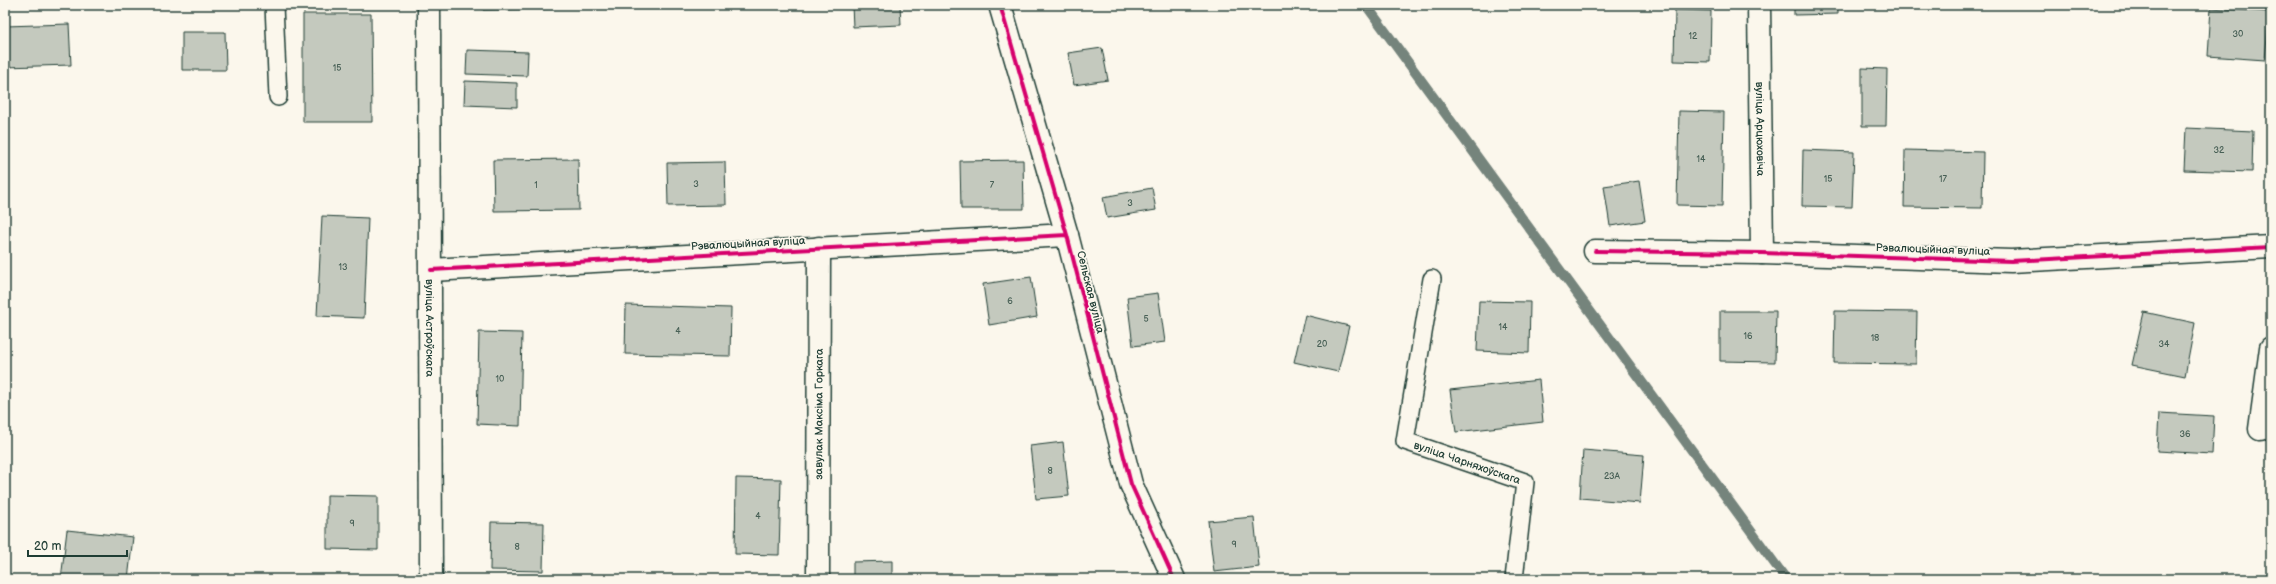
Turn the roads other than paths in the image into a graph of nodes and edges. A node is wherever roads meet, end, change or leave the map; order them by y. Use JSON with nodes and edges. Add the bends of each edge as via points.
{"nodes":[{"id":1,"x":274,"y":5,"type":"edge"},
{"id":2,"x":429,"y":5,"type":"edge"},
{"id":3,"x":1000,"y":5,"type":"edge"},
{"id":4,"x":1759,"y":5,"type":"edge"},
{"id":5,"x":278,"y":97,"type":"dead end"},
{"id":6,"x":1067,"y":235,"type":"junction"},
{"id":7,"x":2271,"y":247,"type":"edge"},
{"id":8,"x":820,"y":248,"type":"junction"},
{"id":9,"x":1595,"y":251,"type":"dead end"},
{"id":10,"x":1762,"y":253,"type":"junction"},
{"id":11,"x":431,"y":270,"type":"junction"},
{"id":12,"x":1432,"y":279,"type":"dead end"},
{"id":13,"x":2271,"y":348,"type":"edge"},
{"id":14,"x":2260,"y":429,"type":"dead end"},
{"id":15,"x":431,"y":579,"type":"edge"},
{"id":16,"x":818,"y":579,"type":"edge"},
{"id":17,"x":1174,"y":579,"type":"edge"},
{"id":18,"x":1514,"y":579,"type":"edge"}],
"edges":[{"from":1,"to":5,"type":"lane"},
{"from":2,"to":11,"type":"street","name":"вуліца Астроўскага"},
{"from":3,"to":6,"type":"street","name":"Сельская вуліца"},
{"from":4,"to":10,"type":"street","name":"вуліца Арцюховіча"},
{"from":6,"to":8,"type":"street","name":"Рэвалюцыйная вуліца"},
{"from":6,"to":17,"type":"street","name":"Сельская вуліца","via":[[1131,484]]},
{"from":7,"to":10,"type":"street","name":"Рэвалюцыйная вуліца","via":[[2011,260]]},
{"from":8,"to":11,"type":"street","name":"Рэвалюцыйная вуліца"},
{"from":8,"to":16,"type":"street","name":"завулак Максіма Горкага"},
{"from":9,"to":10,"type":"street","name":"Рэвалюцыйная вуліца"},
{"from":11,"to":15,"type":"street","name":"вуліца Астроўскага"},
{"from":12,"to":18,"type":"lane","name":"вуліца Чарняхоўскага","via":[[1405,441],[1525,482]]},
{"from":13,"to":14,"type":"street"}]}
